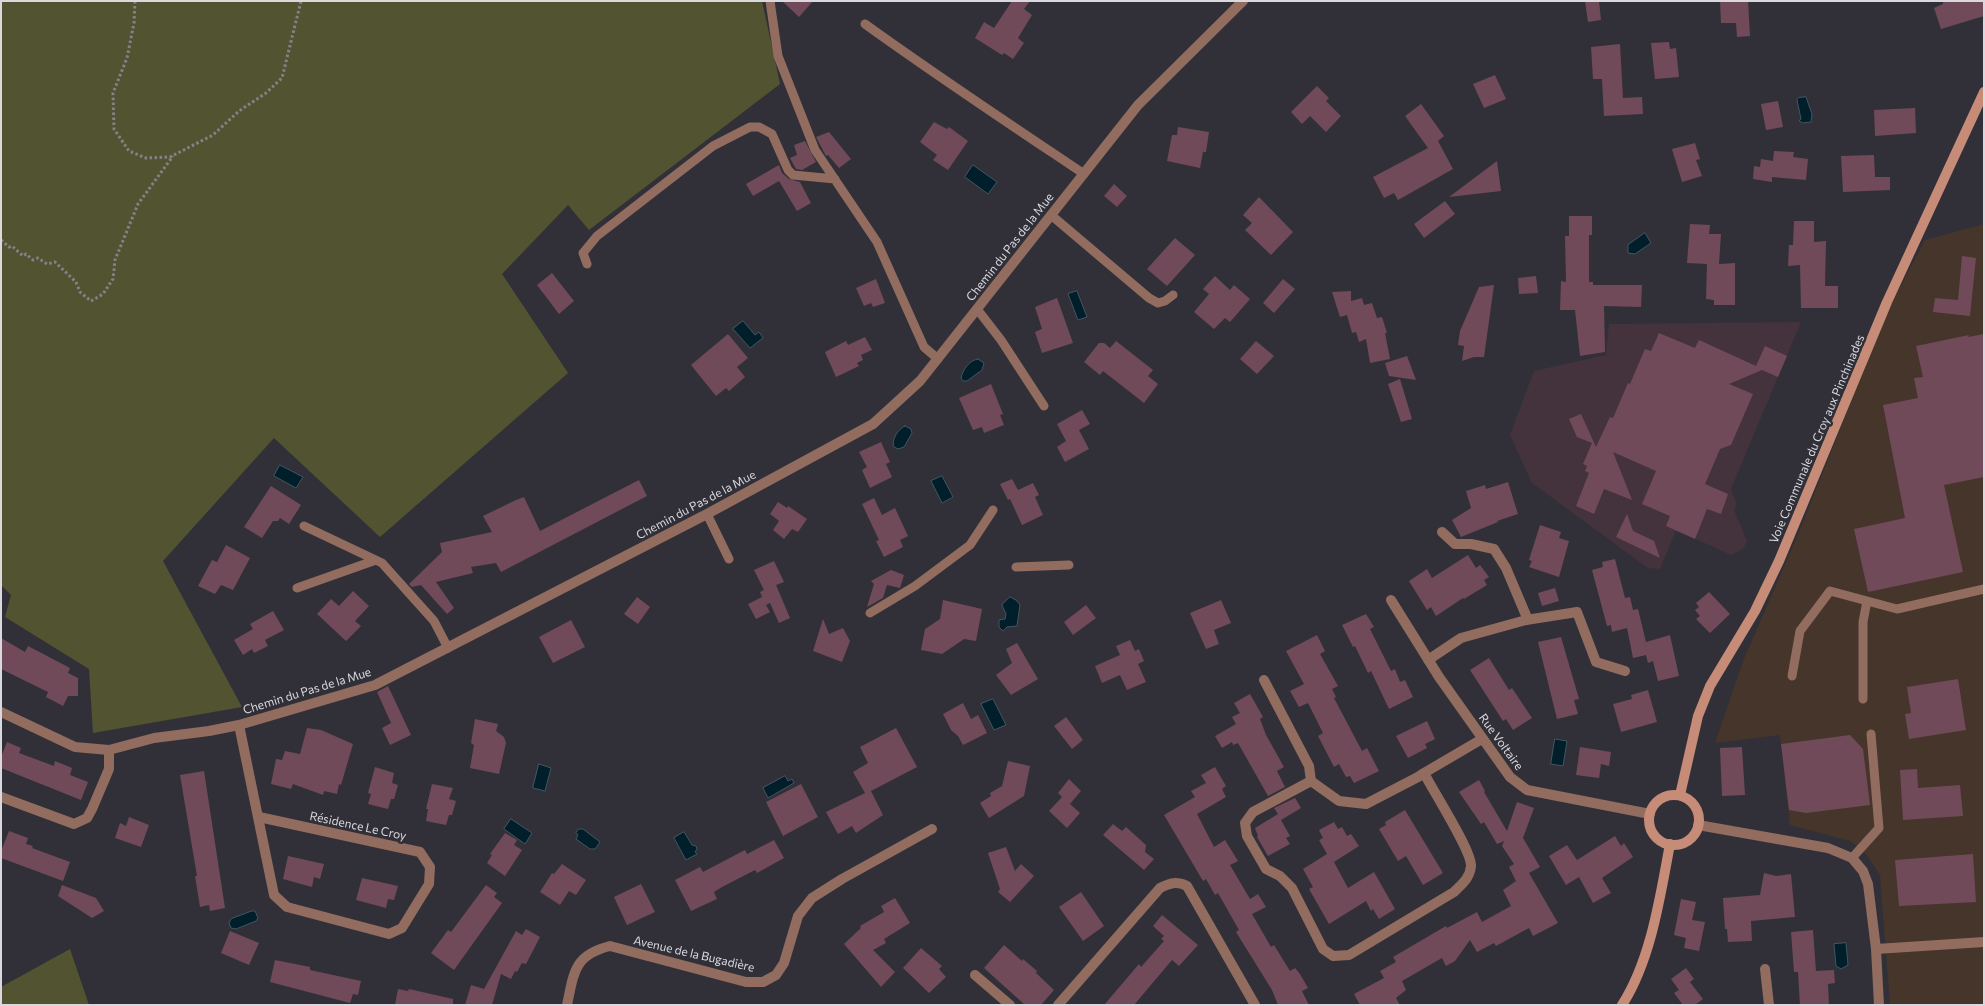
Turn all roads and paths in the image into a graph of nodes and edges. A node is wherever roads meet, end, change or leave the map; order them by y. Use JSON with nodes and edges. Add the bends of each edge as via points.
{"nodes":[{"id":1,"x":134,"y":1,"type":"edge"},
{"id":2,"x":301,"y":1,"type":"edge"},
{"id":3,"x":770,"y":1,"type":"edge"},
{"id":4,"x":1243,"y":1,"type":"edge"},
{"id":5,"x":865,"y":24,"type":"dead end"},
{"id":6,"x":1984,"y":92,"type":"edge"},
{"id":7,"x":174,"y":155,"type":"junction"},
{"id":8,"x":1084,"y":174,"type":"junction"},
{"id":9,"x":835,"y":179,"type":"junction"},
{"id":10,"x":1051,"y":215,"type":"junction"},
{"id":11,"x":1,"y":240,"type":"edge"},
{"id":12,"x":587,"y":264,"type":"dead end"},
{"id":13,"x":1173,"y":296,"type":"dead end"},
{"id":14,"x":977,"y":309,"type":"junction"},
{"id":15,"x":938,"y":359,"type":"junction"},
{"id":16,"x":1044,"y":406,"type":"dead end"},
{"id":17,"x":993,"y":510,"type":"dead end"},
{"id":18,"x":707,"y":514,"type":"junction"},
{"id":19,"x":304,"y":526,"type":"dead end"},
{"id":20,"x":1442,"y":532,"type":"dead end"},
{"id":21,"x":729,"y":559,"type":"dead end"},
{"id":22,"x":376,"y":560,"type":"junction"},
{"id":23,"x":1069,"y":565,"type":"dead end"},
{"id":24,"x":1016,"y":567,"type":"dead end"},
{"id":25,"x":297,"y":588,"type":"dead end"},
{"id":26,"x":1984,"y":589,"type":"edge"},
{"id":27,"x":1391,"y":600,"type":"dead end"},
{"id":28,"x":1867,"y":601,"type":"junction"},
{"id":29,"x":870,"y":613,"type":"dead end"},
{"id":30,"x":1528,"y":620,"type":"junction"},
{"id":31,"x":448,"y":648,"type":"junction"},
{"id":32,"x":1428,"y":660,"type":"junction"},
{"id":33,"x":1624,"y":671,"type":"dead end"},
{"id":34,"x":1792,"y":676,"type":"dead end"},
{"id":35,"x":1264,"y":680,"type":"dead end"},
{"id":36,"x":1863,"y":700,"type":"dead end"},
{"id":37,"x":1,"y":712,"type":"edge"},
{"id":38,"x":239,"y":725,"type":"junction"},
{"id":39,"x":1871,"y":734,"type":"dead end"},
{"id":40,"x":1482,"y":738,"type":"junction"},
{"id":41,"x":109,"y":750,"type":"junction"},
{"id":42,"x":1424,"y":773,"type":"junction"},
{"id":43,"x":1311,"y":780,"type":"junction"},
{"id":44,"x":1680,"y":795,"type":"junction"},
{"id":45,"x":1,"y":797,"type":"edge"},
{"id":46,"x":1650,"y":814,"type":"junction"},
{"id":47,"x":259,"y":817,"type":"junction"},
{"id":48,"x":1698,"y":825,"type":"junction"},
{"id":49,"x":932,"y":829,"type":"dead end"},
{"id":50,"x":1670,"y":844,"type":"junction"},
{"id":51,"x":1852,"y":858,"type":"junction"},
{"id":52,"x":1984,"y":942,"type":"edge"},
{"id":53,"x":1876,"y":949,"type":"junction"},
{"id":54,"x":1765,"y":969,"type":"dead end"},
{"id":55,"x":975,"y":975,"type":"dead end"},
{"id":56,"x":567,"y":1005,"type":"edge"},
{"id":57,"x":1010,"y":1005,"type":"edge"},
{"id":58,"x":1058,"y":1005,"type":"edge"},
{"id":59,"x":1255,"y":1005,"type":"edge"},
{"id":60,"x":1622,"y":1005,"type":"edge"},
{"id":61,"x":1769,"y":1005,"type":"edge"},
{"id":62,"x":1879,"y":1005,"type":"edge"}],
"edges":[{"from":1,"to":7,"type":"path","via":[[134,23],[127,58],[113,93],[114,129],[130,150],[146,158]]},
{"from":2,"to":7,"type":"path","via":[[282,78],[213,135]]},
{"from":3,"to":9,"type":"lane","via":[[778,56],[815,150]]},
{"from":4,"to":8,"type":"street","name":"Chemin du Pas de la Mue","via":[[1138,105]]},
{"from":5,"to":8,"type":"lane"},
{"from":6,"to":44,"type":"street","name":"Voie Communale du Croy aux Pinchinades","via":[[1888,302],[1779,561],[1755,611],[1710,686],[1698,716]]},
{"from":7,"to":11,"type":"path","via":[[138,204],[115,260],[113,279],[103,294],[91,301],[55,262],[46,264],[38,258],[33,260],[26,254],[22,256]]},
{"from":8,"to":10,"type":"street","name":"Chemin du Pas de la Mue"},
{"from":9,"to":12,"type":"lane","via":[[793,175],[772,134],[759,127],[750,127],[713,146],[597,236],[582,253]]},
{"from":9,"to":15,"type":"lane","via":[[877,242],[924,347]]},
{"from":10,"to":13,"type":"lane","via":[[1149,298],[1158,303]]},
{"from":10,"to":14,"type":"street","name":"Chemin du Pas de la Mue"},
{"from":14,"to":15,"type":"street","name":"Chemin du Pas de la Mue"},
{"from":14,"to":16,"type":"lane"},
{"from":15,"to":18,"type":"street","name":"Chemin du Pas de la Mue","via":[[920,381],[873,424]]},
{"from":17,"to":29,"type":"lane","via":[[970,546],[915,586]]},
{"from":18,"to":21,"type":"lane"},
{"from":18,"to":31,"type":"street","name":"Chemin du Pas de la Mue"},
{"from":19,"to":22,"type":"lane"},
{"from":20,"to":30,"type":"street","via":[[1455,544],[1494,549],[1506,568]]},
{"from":22,"to":25,"type":"lane"},
{"from":22,"to":31,"type":"lane","via":[[434,621]]},
{"from":23,"to":24,"type":"lane"},
{"from":26,"to":28,"type":"lane","via":[[1897,609]]},
{"from":27,"to":32,"type":"street","name":"Rue Voltaire"},
{"from":28,"to":34,"type":"lane","via":[[1830,592],[1800,631]]},
{"from":28,"to":36,"type":"lane","via":[[1863,622]]},
{"from":30,"to":32,"type":"street","via":[[1461,638]]},
{"from":30,"to":33,"type":"street","via":[[1577,612],[1596,662]]},
{"from":31,"to":38,"type":"street","name":"Chemin du Pas de la Mue","via":[[375,685]]},
{"from":32,"to":40,"type":"street","name":"Rue Voltaire"},
{"from":35,"to":43,"type":"street","via":[[1309,766]]},
{"from":37,"to":41,"type":"street","name":"Chemin du Pas de la Mue","via":[[75,748]]},
{"from":38,"to":41,"type":"street","name":"Chemin du Pas de la Mue","via":[[154,738]]},
{"from":38,"to":47,"type":"street","name":"Résidence Le Croy"},
{"from":39,"to":51,"type":"lane","via":[[1879,828]]},
{"from":40,"to":42,"type":"street"},
{"from":40,"to":46,"type":"street","name":"Rue Voltaire","via":[[1510,777],[1527,790]]},
{"from":41,"to":45,"type":"street","via":[[109,769],[92,809],[87,818],[74,824]]},
{"from":42,"to":43,"type":"street","via":[[1366,804],[1339,801]]},
{"from":42,"to":43,"type":"street","via":[[1464,844],[1471,866],[1467,879],[1454,892],[1349,955],[1333,956],[1323,949],[1292,888],[1280,876],[1266,869],[1247,836],[1246,823],[1253,812]]},
{"from":44,"to":46,"type":"street","via":[[1661,798]]},
{"from":44,"to":48,"type":"street","via":[[1695,807]]},
{"from":46,"to":50,"type":"street","via":[[1649,822],[1656,837]]},
{"from":47,"to":47,"type":"street","name":"Résidence Le Croy","via":[[274,895],[287,907],[389,934],[402,928],[429,884],[430,867],[420,852]]},
{"from":48,"to":50,"type":"street","via":[[1685,842]]},
{"from":48,"to":51,"type":"street","via":[[1828,848]]},
{"from":49,"to":56,"type":"street","name":"Avenue de la Bugadière","via":[[812,898],[798,916],[784,963],[776,975],[763,982],[746,982],[610,946],[593,950],[580,962]]},
{"from":50,"to":60,"type":"street","via":[[1640,971]]},
{"from":51,"to":53,"type":"street","via":[[1868,884]]},
{"from":52,"to":53,"type":"street"},
{"from":53,"to":62,"type":"street"},
{"from":54,"to":61,"type":"street"},
{"from":55,"to":57,"type":"street"},
{"from":58,"to":59,"type":"street","via":[[1160,888],[1170,883],[1187,886]]}]}
